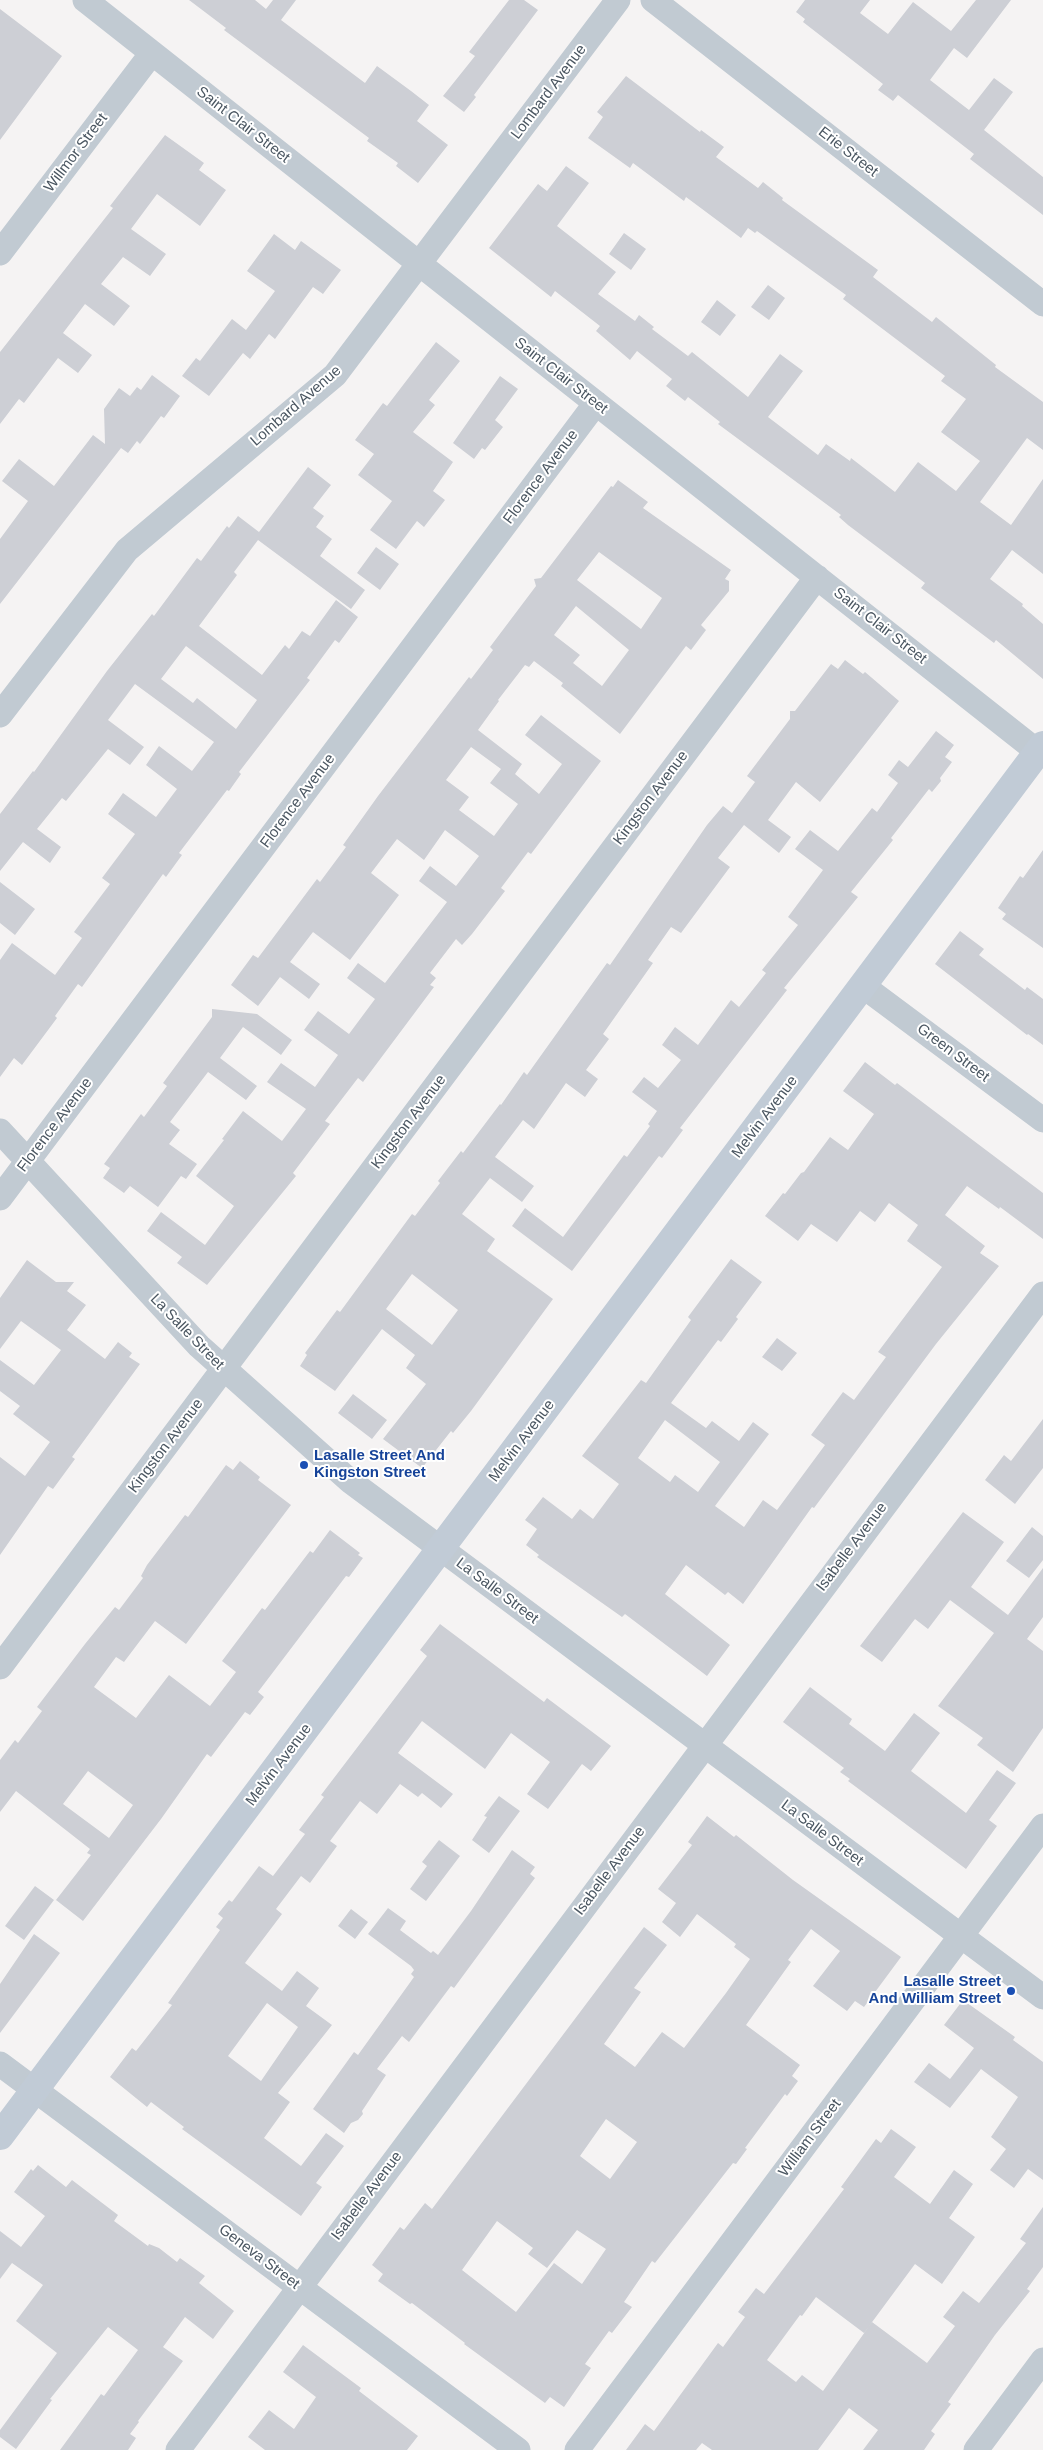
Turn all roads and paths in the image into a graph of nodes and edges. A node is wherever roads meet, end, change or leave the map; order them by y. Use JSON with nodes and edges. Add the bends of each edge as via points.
{"nodes":[{"id":1,"x":84,"y":0,"type":"edge"},
{"id":2,"x":618,"y":0,"type":"edge"},
{"id":3,"x":653,"y":0,"type":"edge"},
{"id":4,"x":152,"y":53,"type":"junction"},
{"id":5,"x":0,"y":253,"type":"edge"},
{"id":6,"x":420,"y":264,"type":"junction"},
{"id":7,"x":1043,"y":304,"type":"edge"},
{"id":8,"x":596,"y":403,"type":"junction"},
{"id":9,"x":817,"y":577,"type":"junction"},
{"id":10,"x":0,"y":715,"type":"edge"},
{"id":11,"x":1041,"y":748,"type":"edge"},
{"id":12,"x":863,"y":986,"type":"junction"},
{"id":13,"x":1043,"y":1120,"type":"edge"},
{"id":14,"x":0,"y":1131,"type":"edge"},
{"id":15,"x":27,"y":1162,"type":"junction"},
{"id":16,"x":0,"y":1198,"type":"edge"},
{"id":17,"x":1043,"y":1294,"type":"edge"},
{"id":18,"x":223,"y":1370,"type":"junction"},
{"id":19,"x":440,"y":1549,"type":"junction"},
{"id":20,"x":0,"y":1668,"type":"edge"},
{"id":21,"x":704,"y":1745,"type":"junction"},
{"id":22,"x":1043,"y":1826,"type":"edge"},
{"id":23,"x":960,"y":1936,"type":"junction"},
{"id":24,"x":1043,"y":1997,"type":"edge"},
{"id":25,"x":0,"y":2064,"type":"edge"},
{"id":26,"x":34,"y":2090,"type":"junction"},
{"id":27,"x":0,"y":2136,"type":"edge"},
{"id":28,"x":299,"y":2287,"type":"junction"},
{"id":29,"x":1043,"y":2360,"type":"edge"},
{"id":30,"x":178,"y":2450,"type":"edge"},
{"id":31,"x":518,"y":2450,"type":"edge"},
{"id":32,"x":577,"y":2450,"type":"edge"},
{"id":33,"x":976,"y":2450,"type":"edge"}],
"edges":[{"from":1,"to":4,"type":"street","name":"Saint Clair Street"},
{"from":2,"to":6,"type":"street","name":"Lombard Avenue"},
{"from":3,"to":7,"type":"street","name":"Erie Street"},
{"from":4,"to":5,"type":"street","name":"Willmor Street"},
{"from":4,"to":6,"type":"street","name":"Saint Clair Street"},
{"from":6,"to":8,"type":"street","name":"Saint Clair Street"},
{"from":6,"to":10,"type":"street","name":"Lombard Avenue","via":[[335,375],[127,550]]},
{"from":8,"to":9,"type":"street","name":"Saint Clair Street"},
{"from":8,"to":15,"type":"street","name":"Florence Avenue"},
{"from":9,"to":11,"type":"street","name":"Saint Clair Street"},
{"from":9,"to":18,"type":"street","name":"Kingston Avenue"},
{"from":11,"to":12,"type":"street","name":"Melvin Avenue"},
{"from":12,"to":13,"type":"street","name":"Green Street"},
{"from":12,"to":19,"type":"street","name":"Melvin Avenue"},
{"from":14,"to":15,"type":"street","name":"La Salle Street"},
{"from":15,"to":16,"type":"street","name":"Florence Avenue"},
{"from":15,"to":18,"type":"street","name":"La Salle Street"},
{"from":17,"to":21,"type":"street","name":"Isabelle Avenue"},
{"from":18,"to":19,"type":"street","name":"La Salle Street","via":[[350,1481]]},
{"from":18,"to":20,"type":"street","name":"Kingston Avenue"},
{"from":19,"to":21,"type":"street","name":"La Salle Street"},
{"from":19,"to":26,"type":"street","name":"Melvin Avenue"},
{"from":21,"to":23,"type":"street","name":"La Salle Street"},
{"from":21,"to":28,"type":"street","name":"Isabelle Avenue"},
{"from":22,"to":23,"type":"street","name":"William Street"},
{"from":23,"to":24,"type":"street","name":"La Salle Street"},
{"from":23,"to":32,"type":"street","name":"William Street"},
{"from":25,"to":26,"type":"street","name":"Geneva Street"},
{"from":26,"to":27,"type":"street","name":"Melvin Avenue"},
{"from":26,"to":28,"type":"street","name":"Geneva Street"},
{"from":28,"to":30,"type":"street","name":"Isabelle Avenue"},
{"from":28,"to":31,"type":"street","name":"Geneva Street"},
{"from":29,"to":33,"type":"street"}]}
